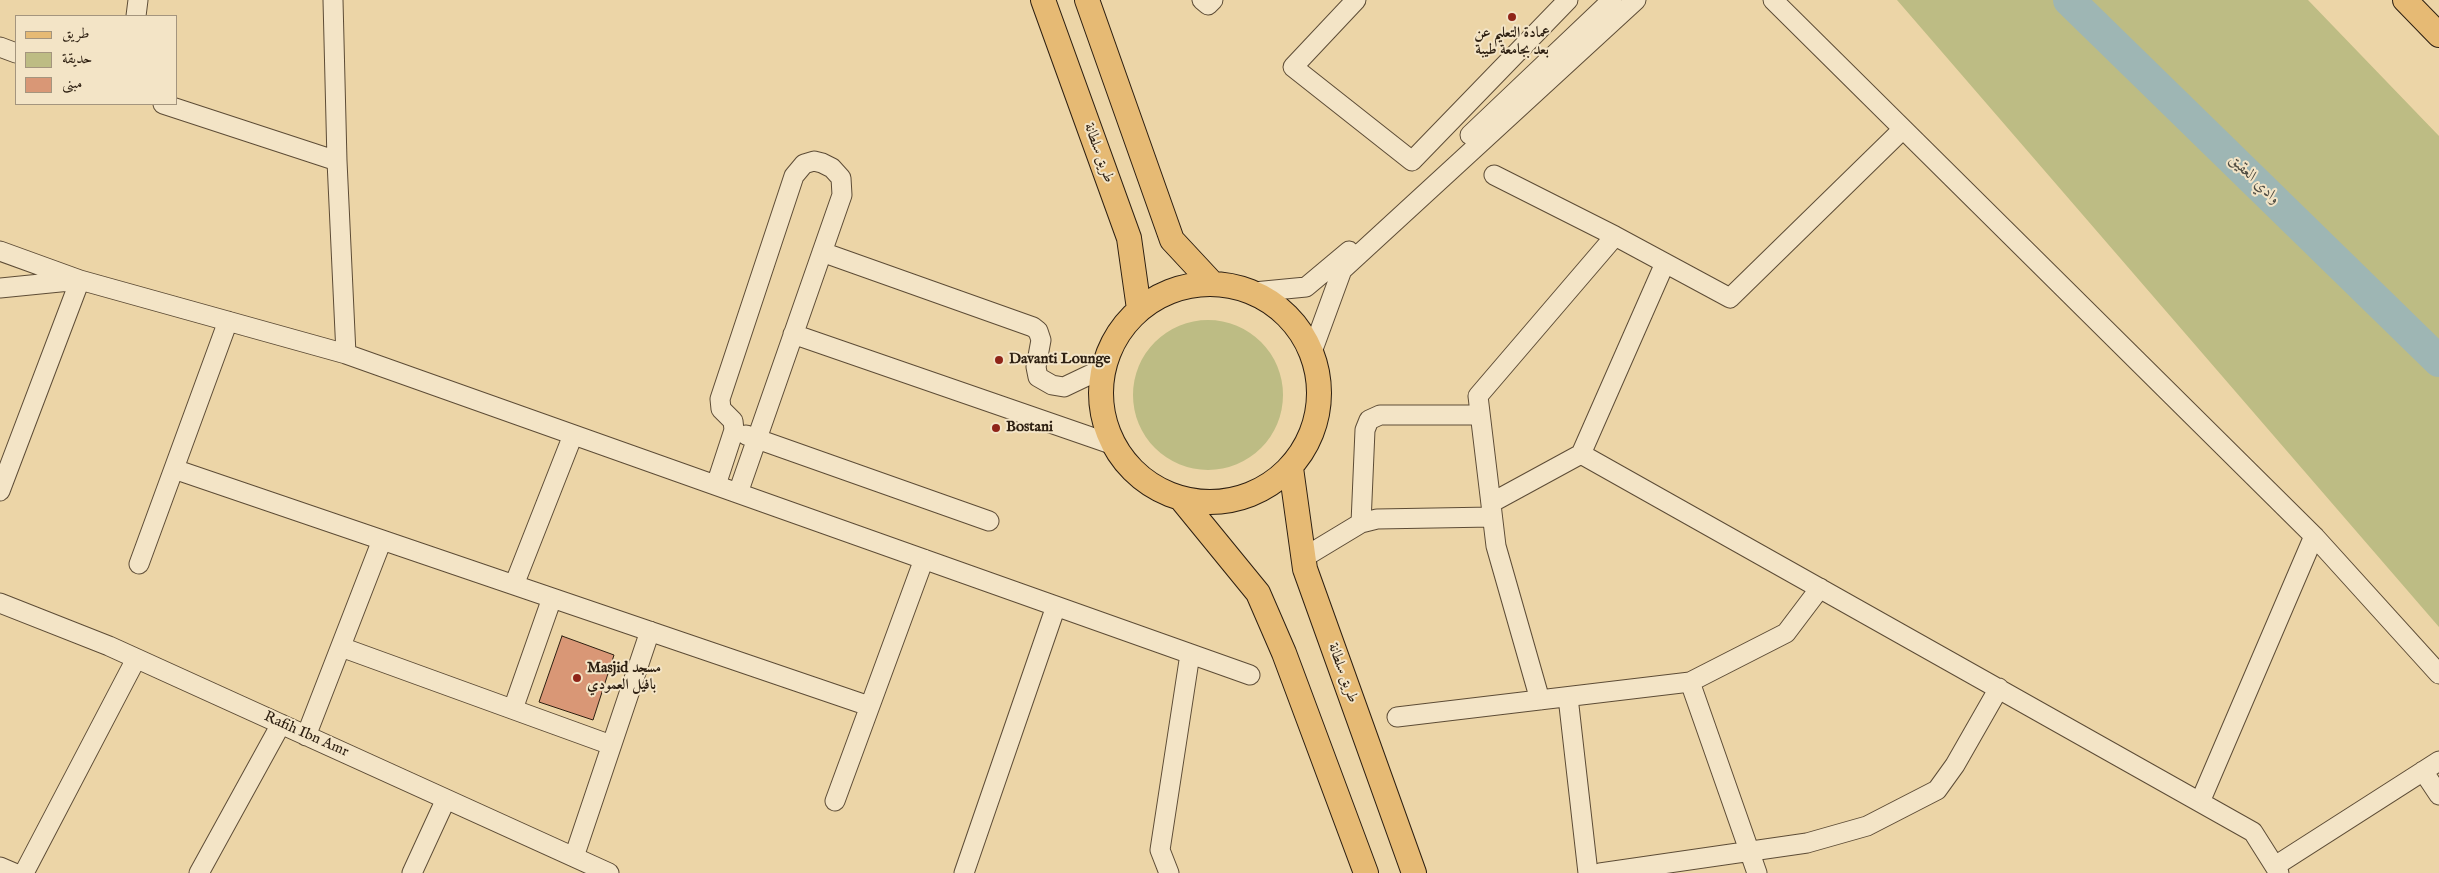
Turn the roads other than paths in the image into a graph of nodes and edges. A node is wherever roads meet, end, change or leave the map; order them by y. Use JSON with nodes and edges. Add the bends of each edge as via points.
{"nodes":[{"id":1,"x":138,"y":0,"type":"edge"},
{"id":2,"x":333,"y":0,"type":"edge"},
{"id":3,"x":1043,"y":0,"type":"edge"},
{"id":4,"x":1087,"y":0,"type":"edge"},
{"id":5,"x":1202,"y":0,"type":"edge"},
{"id":6,"x":1213,"y":0,"type":"edge"},
{"id":7,"x":1356,"y":0,"type":"edge"},
{"id":8,"x":1568,"y":0,"type":"edge"},
{"id":9,"x":1612,"y":0,"type":"edge"},
{"id":10,"x":1636,"y":0,"type":"edge"},
{"id":11,"x":1773,"y":0,"type":"edge"},
{"id":12,"x":2405,"y":0,"type":"edge"},
{"id":13,"x":136,"y":15,"type":"edge"},
{"id":14,"x":2439,"y":35,"type":"edge"},
{"id":15,"x":0,"y":47,"type":"edge"},
{"id":16,"x":15,"y":53,"type":"edge"},
{"id":17,"x":166,"y":105,"type":"edge"},
{"id":18,"x":1903,"y":129,"type":"junction"},
{"id":19,"x":337,"y":161,"type":"junction"},
{"id":20,"x":1494,"y":175,"type":"dead end"},
{"id":21,"x":1615,"y":236,"type":"junction"},
{"id":22,"x":0,"y":251,"type":"edge"},
{"id":23,"x":822,"y":252,"type":"junction"},
{"id":24,"x":1665,"y":263,"type":"junction"},
{"id":25,"x":80,"y":280,"type":"junction"},
{"id":26,"x":1212,"y":283,"type":"junction"},
{"id":27,"x":0,"y":288,"type":"edge"},
{"id":28,"x":1254,"y":292,"type":"junction"},
{"id":29,"x":1140,"y":309,"type":"junction"},
{"id":30,"x":228,"y":321,"type":"junction"},
{"id":31,"x":793,"y":334,"type":"junction"},
{"id":32,"x":1312,"y":352,"type":"junction"},
{"id":33,"x":346,"y":354,"type":"junction"},
{"id":34,"x":1106,"y":367,"type":"junction"},
{"id":35,"x":1480,"y":415,"type":"junction"},
{"id":36,"x":734,"y":430,"type":"junction"},
{"id":37,"x":573,"y":435,"type":"junction"},
{"id":38,"x":757,"y":438,"type":"junction"},
{"id":39,"x":1114,"y":445,"type":"junction"},
{"id":40,"x":1581,"y":454,"type":"junction"},
{"id":41,"x":1291,"y":468,"type":"junction"},
{"id":42,"x":174,"y":469,"type":"junction"},
{"id":43,"x":716,"y":485,"type":"junction"},
{"id":44,"x":0,"y":491,"type":"edge"},
{"id":45,"x":738,"y":493,"type":"junction"},
{"id":46,"x":1182,"y":500,"type":"junction"},
{"id":47,"x":1491,"y":510,"type":"junction"},
{"id":48,"x":990,"y":521,"type":"dead end"},
{"id":49,"x":1361,"y":523,"type":"junction"},
{"id":50,"x":2314,"y":536,"type":"junction"},
{"id":51,"x":382,"y":540,"type":"junction"},
{"id":52,"x":1303,"y":558,"type":"junction"},
{"id":53,"x":924,"y":559,"type":"junction"},
{"id":54,"x":139,"y":564,"type":"dead end"},
{"id":55,"x":514,"y":585,"type":"junction"},
{"id":56,"x":1820,"y":588,"type":"junction"},
{"id":57,"x":552,"y":598,"type":"junction"},
{"id":58,"x":0,"y":603,"type":"edge"},
{"id":59,"x":1056,"y":606,"type":"junction"},
{"id":60,"x":650,"y":631,"type":"junction"},
{"id":61,"x":341,"y":647,"type":"junction"},
{"id":62,"x":1190,"y":654,"type":"junction"},
{"id":63,"x":136,"y":659,"type":"junction"},
{"id":64,"x":2439,"y":674,"type":"edge"},
{"id":65,"x":1250,"y":675,"type":"dead end"},
{"id":66,"x":1690,"y":682,"type":"junction"},
{"id":67,"x":1998,"y":688,"type":"junction"},
{"id":68,"x":1568,"y":697,"type":"junction"},
{"id":69,"x":1540,"y":700,"type":"junction"},
{"id":70,"x":869,"y":706,"type":"junction"},
{"id":71,"x":513,"y":709,"type":"junction"},
{"id":72,"x":1397,"y":717,"type":"dead end"},
{"id":73,"x":281,"y":724,"type":"junction"},
{"id":74,"x":306,"y":736,"type":"junction"},
{"id":75,"x":611,"y":745,"type":"junction"},
{"id":76,"x":2439,"y":761,"type":"edge"},
{"id":77,"x":2423,"y":771,"type":"junction"},
{"id":78,"x":2439,"y":795,"type":"edge"},
{"id":79,"x":446,"y":799,"type":"junction"},
{"id":80,"x":835,"y":801,"type":"dead end"},
{"id":81,"x":2200,"y":802,"type":"junction"},
{"id":82,"x":1749,"y":851,"type":"junction"},
{"id":83,"x":574,"y":857,"type":"junction"},
{"id":84,"x":0,"y":867,"type":"edge"},
{"id":85,"x":2277,"y":870,"type":"edge"},
{"id":86,"x":205,"y":871,"type":"edge"},
{"id":87,"x":14,"y":873,"type":"edge"},
{"id":88,"x":24,"y":873,"type":"edge"},
{"id":89,"x":412,"y":873,"type":"edge"},
{"id":90,"x":610,"y":873,"type":"edge"},
{"id":91,"x":964,"y":873,"type":"edge"},
{"id":92,"x":1169,"y":873,"type":"edge"},
{"id":93,"x":1366,"y":873,"type":"edge"},
{"id":94,"x":1414,"y":873,"type":"edge"},
{"id":95,"x":1588,"y":873,"type":"edge"},
{"id":96,"x":1600,"y":873,"type":"edge"},
{"id":97,"x":1757,"y":873,"type":"edge"}],
"edges":[{"from":1,"to":13,"type":"street"},
{"from":2,"to":19,"type":"street"},
{"from":3,"to":29,"type":"main road","name":"طريق سلطانة","via":[[1129,238]]},
{"from":4,"to":26,"type":"main road","via":[[1172,240]]},
{"from":5,"to":6,"type":"street","via":[[1208,5]]},
{"from":7,"to":8,"type":"street","via":[[1293,67],[1412,161]]},
{"from":9,"to":28,"type":"street","via":[[1306,288]]},
{"from":10,"to":32,"type":"street","via":[[1342,270]]},
{"from":11,"to":18,"type":"street"},
{"from":12,"to":14,"type":"main road"},
{"from":15,"to":16,"type":"street"},
{"from":17,"to":19,"type":"street"},
{"from":18,"to":24,"type":"street","via":[[1730,298]]},
{"from":18,"to":50,"type":"street"},
{"from":19,"to":33,"type":"street"},
{"from":20,"to":21,"type":"street"},
{"from":21,"to":24,"type":"street"},
{"from":21,"to":35,"type":"street","via":[[1478,396]]},
{"from":22,"to":25,"type":"street"},
{"from":23,"to":31,"type":"street"},
{"from":23,"to":34,"type":"street","via":[[1033,327],[1038,331],[1040,340],[1036,367],[1038,377],[1052,386],[1064,387]]},
{"from":23,"to":36,"type":"street","via":[[842,195],[841,178],[832,168],[814,161],[804,164],[794,176],[720,399],[722,409],[733,421]]},
{"from":24,"to":40,"type":"street"},
{"from":25,"to":27,"type":"street"},
{"from":25,"to":30,"type":"street"},
{"from":25,"to":44,"type":"street"},
{"from":26,"to":28,"type":"main road"},
{"from":26,"to":29,"type":"main road","via":[[1175,288]]},
{"from":28,"to":32,"type":"main road","via":[[1289,316]]},
{"from":29,"to":34,"type":"main road","via":[[1111,344]]},
{"from":30,"to":33,"type":"street"},
{"from":30,"to":42,"type":"street"},
{"from":31,"to":38,"type":"street"},
{"from":31,"to":39,"type":"street"},
{"from":32,"to":41,"type":"main road","via":[[1319,383],[1318,414],[1308,442]]},
{"from":33,"to":37,"type":"street"},
{"from":34,"to":39,"type":"main road","via":[[1100,397],[1106,428]]},
{"from":35,"to":47,"type":"street"},
{"from":35,"to":49,"type":"street","via":[[1380,415],[1369,420],[1365,430]]},
{"from":36,"to":38,"type":"street"},
{"from":36,"to":43,"type":"street"},
{"from":37,"to":43,"type":"street"},
{"from":37,"to":55,"type":"street"},
{"from":38,"to":45,"type":"street"},
{"from":38,"to":48,"type":"street"},
{"from":39,"to":46,"type":"main road","via":[[1121,458],[1147,484]]},
{"from":40,"to":47,"type":"street"},
{"from":40,"to":56,"type":"street"},
{"from":41,"to":46,"type":"main road","via":[[1258,492],[1221,503]]},
{"from":41,"to":52,"type":"main road","name":"طريق سلطانة"},
{"from":42,"to":51,"type":"street"},
{"from":42,"to":54,"type":"street"},
{"from":43,"to":45,"type":"street"},
{"from":45,"to":53,"type":"street"},
{"from":46,"to":93,"type":"main road","via":[[1258,593],[1284,653]]},
{"from":47,"to":49,"type":"street"},
{"from":47,"to":69,"type":"street","via":[[1496,546]]},
{"from":49,"to":52,"type":"street"},
{"from":50,"to":64,"type":"street"},
{"from":50,"to":81,"type":"street"},
{"from":51,"to":55,"type":"street"},
{"from":51,"to":61,"type":"street"},
{"from":52,"to":94,"type":"main road","name":"طريق سلطانة","via":[[1304,569]]},
{"from":53,"to":59,"type":"street"},
{"from":53,"to":70,"type":"street"},
{"from":55,"to":57,"type":"street"},
{"from":56,"to":66,"type":"street","via":[[1786,633]]},
{"from":56,"to":67,"type":"street"},
{"from":57,"to":60,"type":"street"},
{"from":57,"to":71,"type":"street"},
{"from":58,"to":63,"type":"street","name":"Rafih Ibn Amr"},
{"from":59,"to":62,"type":"street"},
{"from":59,"to":91,"type":"street"},
{"from":60,"to":70,"type":"street"},
{"from":60,"to":75,"type":"street"},
{"from":61,"to":71,"type":"street"},
{"from":61,"to":74,"type":"street"},
{"from":62,"to":65,"type":"street"},
{"from":62,"to":92,"type":"street","via":[[1160,850]]},
{"from":63,"to":73,"type":"street","name":"Rafih Ibn Amr"},
{"from":63,"to":88,"type":"street"},
{"from":66,"to":68,"type":"street"},
{"from":66,"to":82,"type":"street"},
{"from":67,"to":81,"type":"street"},
{"from":67,"to":82,"type":"street","via":[[1955,765],[1937,790],[1867,826],[1807,843]]},
{"from":68,"to":69,"type":"street"},
{"from":68,"to":95,"type":"street"},
{"from":69,"to":72,"type":"street"},
{"from":70,"to":80,"type":"street"},
{"from":71,"to":75,"type":"street"},
{"from":73,"to":74,"type":"street","name":"Rafih Ibn Amr"},
{"from":73,"to":86,"type":"street"},
{"from":74,"to":79,"type":"street","name":"Rafih Ibn Amr"},
{"from":75,"to":83,"type":"street"},
{"from":76,"to":77,"type":"street"},
{"from":77,"to":78,"type":"street"},
{"from":77,"to":85,"type":"street"},
{"from":79,"to":83,"type":"street","name":"Rafih Ibn Amr"},
{"from":79,"to":89,"type":"street"},
{"from":81,"to":85,"type":"street","via":[[2253,832]]},
{"from":82,"to":96,"type":"street"},
{"from":82,"to":97,"type":"street"},
{"from":83,"to":90,"type":"street","name":"Rafih Ibn Amr"},
{"from":84,"to":87,"type":"street"}]}
